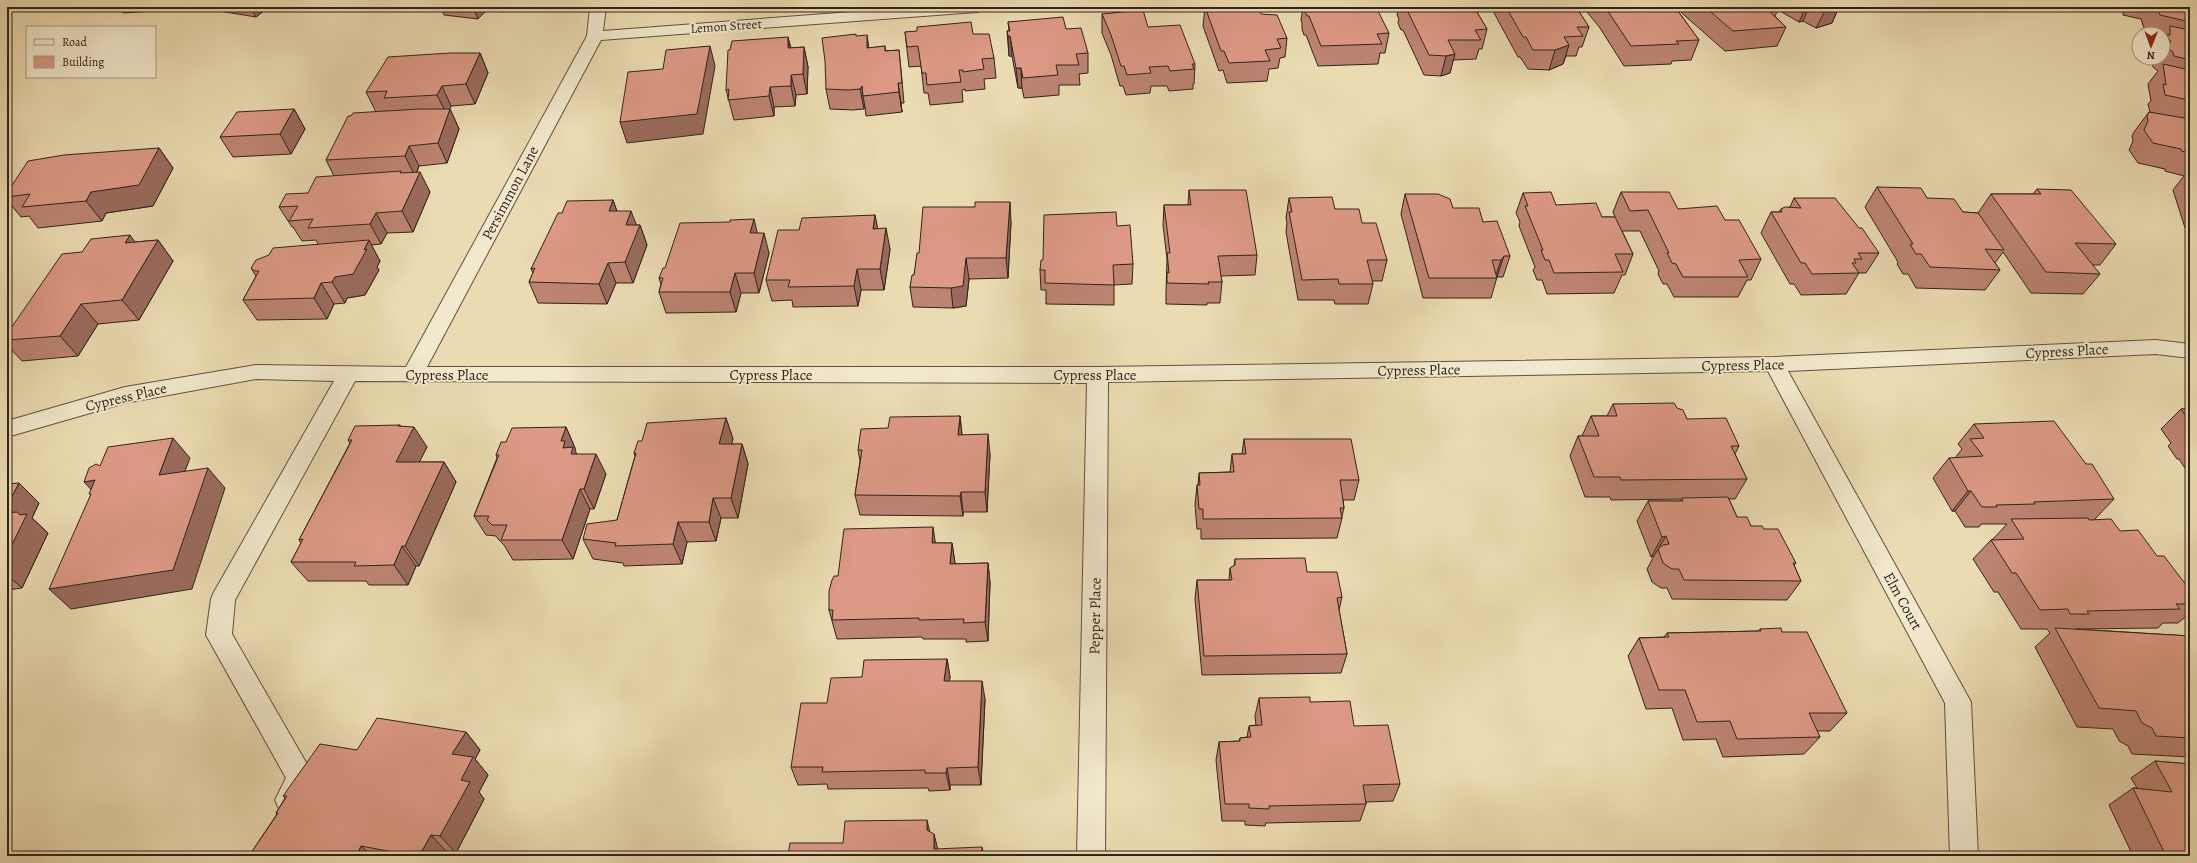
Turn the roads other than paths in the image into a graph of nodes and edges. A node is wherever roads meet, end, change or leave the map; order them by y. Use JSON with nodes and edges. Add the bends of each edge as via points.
{"nodes":[{"id":1,"x":598,"y":7,"type":"edge"},
{"id":2,"x":977,"y":7,"type":"edge"},
{"id":3,"x":595,"y":36,"type":"junction"},
{"id":4,"x":2190,"y":351,"type":"edge"},
{"id":5,"x":1774,"y":364,"type":"junction"},
{"id":6,"x":348,"y":374,"type":"junction"},
{"id":7,"x":412,"y":375,"type":"junction"},
{"id":8,"x":1098,"y":375,"type":"junction"},
{"id":9,"x":7,"y":429,"type":"edge"},
{"id":10,"x":280,"y":817,"type":"edge"},
{"id":11,"x":1091,"y":856,"type":"edge"},
{"id":12,"x":1964,"y":856,"type":"edge"}],
"edges":[{"from":1,"to":3,"type":"street","name":"Persimmon Lane"},
{"from":2,"to":3,"type":"street","name":"Lemon Street"},
{"from":3,"to":7,"type":"street","name":"Persimmon Lane"},
{"from":4,"to":5,"type":"street","name":"Cypress Place","via":[[2156,347]]},
{"from":5,"to":8,"type":"street","name":"Cypress Place"},
{"from":5,"to":12,"type":"street","name":"Elm Court","via":[[1958,702]]},
{"from":6,"to":7,"type":"street","name":"Cypress Place"},
{"from":6,"to":9,"type":"street","name":"Cypress Place","via":[[256,372],[124,395]]},
{"from":6,"to":10,"type":"street","via":[[223,599],[219,635],[301,778]]},
{"from":7,"to":8,"type":"street","name":"Cypress Place"},
{"from":8,"to":11,"type":"street","name":"Pepper Place"}]}
